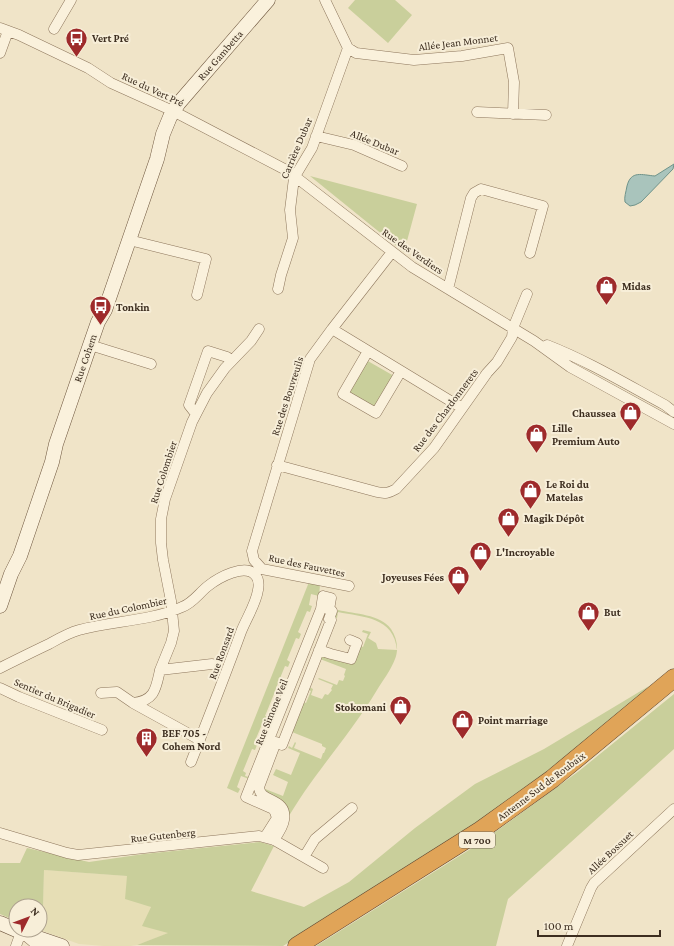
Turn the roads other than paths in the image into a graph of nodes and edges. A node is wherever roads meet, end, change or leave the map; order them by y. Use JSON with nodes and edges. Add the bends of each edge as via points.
{"nodes":[{"id":1,"x":71,"y":0,"type":"edge"},
{"id":2,"x":268,"y":0,"type":"edge"},
{"id":3,"x":325,"y":0,"type":"edge"},
{"id":4,"x":54,"y":29,"type":"dead end"},
{"id":5,"x":4,"y":30,"type":"edge"},
{"id":6,"x":348,"y":48,"type":"junction"},
{"id":7,"x":0,"y":53,"type":"edge"},
{"id":8,"x":173,"y":111,"type":"junction"},
{"id":9,"x":477,"y":112,"type":"dead end"},
{"id":10,"x":513,"y":114,"type":"junction"},
{"id":11,"x":546,"y":115,"type":"dead end"},
{"id":12,"x":316,"y":136,"type":"junction"},
{"id":13,"x":402,"y":166,"type":"dead end"},
{"id":14,"x":295,"y":175,"type":"junction"},
{"id":15,"x":129,"y":240,"type":"junction"},
{"id":16,"x":392,"y":252,"type":"junction"},
{"id":17,"x":530,"y":253,"type":"dead end"},
{"id":18,"x":278,"y":289,"type":"dead end"},
{"id":19,"x":448,"y":289,"type":"junction"},
{"id":20,"x":527,"y":294,"type":"dead end"},
{"id":21,"x":197,"y":295,"type":"dead end"},
{"id":22,"x":513,"y":328,"type":"junction"},
{"id":23,"x":332,"y":329,"type":"junction"},
{"id":24,"x":259,"y":330,"type":"dead end"},
{"id":25,"x":524,"y":335,"type":"junction"},
{"id":26,"x":90,"y":345,"type":"junction"},
{"id":27,"x":368,"y":351,"type":"junction"},
{"id":28,"x":231,"y":360,"type":"junction"},
{"id":29,"x":151,"y":364,"type":"dead end"},
{"id":30,"x":401,"y":371,"type":"junction"},
{"id":31,"x":462,"y":408,"type":"junction"},
{"id":32,"x":674,"y":412,"type":"edge"},
{"id":33,"x":196,"y":414,"type":"junction"},
{"id":34,"x":674,"y":424,"type":"edge"},
{"id":35,"x":278,"y":465,"type":"junction"},
{"id":36,"x":258,"y":571,"type":"junction"},
{"id":37,"x":330,"y":582,"type":"junction"},
{"id":38,"x":349,"y":586,"type":"dead end"},
{"id":39,"x":327,"y":597,"type":"junction"},
{"id":40,"x":0,"y":606,"type":"edge"},
{"id":41,"x":172,"y":611,"type":"junction"},
{"id":42,"x":356,"y":646,"type":"dead end"},
{"id":43,"x":319,"y":650,"type":"junction"},
{"id":44,"x":212,"y":664,"type":"dead end"},
{"id":45,"x":0,"y":668,"type":"edge"},
{"id":46,"x":160,"y":670,"type":"junction"},
{"id":47,"x":673,"y":685,"type":"edge"},
{"id":48,"x":0,"y":688,"type":"edge"},
{"id":49,"x":102,"y":693,"type":"dead end"},
{"id":50,"x":133,"y":703,"type":"junction"},
{"id":51,"x":102,"y":730,"type":"dead end"},
{"id":52,"x":200,"y":740,"type":"junction"},
{"id":53,"x":191,"y":762,"type":"dead end"},
{"id":54,"x":352,"y":808,"type":"dead end"},
{"id":55,"x":674,"y":809,"type":"edge"},
{"id":56,"x":0,"y":833,"type":"edge"},
{"id":57,"x":270,"y":838,"type":"junction"},
{"id":58,"x":304,"y":857,"type":"junction"},
{"id":59,"x":323,"y":868,"type":"dead end"},
{"id":60,"x":28,"y":938,"type":"edge"},
{"id":61,"x":31,"y":938,"type":"edge"},
{"id":62,"x":39,"y":938,"type":"edge"},
{"id":63,"x":38,"y":946,"type":"edge"},
{"id":64,"x":45,"y":946,"type":"edge"},
{"id":65,"x":62,"y":946,"type":"edge"},
{"id":66,"x":297,"y":946,"type":"edge"},
{"id":67,"x":308,"y":946,"type":"edge"},
{"id":68,"x":567,"y":946,"type":"edge"}],
"edges":[{"from":1,"to":4,"type":"street"},
{"from":2,"to":8,"type":"street","name":"Rue Gambetta"},
{"from":3,"to":6,"type":"street"},
{"from":5,"to":7,"type":"street"},
{"from":5,"to":8,"type":"street","name":"Rue du Vert Pré","via":[[88,68],[111,83]]},
{"from":6,"to":10,"type":"street","name":"Allée Jean Monnet","via":[[356,53],[414,60],[462,56],[508,48],[514,82]]},
{"from":6,"to":12,"type":"street","name":"Carrière Dubar"},
{"from":8,"to":14,"type":"street","name":"Rue du Vert Pré"},
{"from":8,"to":15,"type":"street","name":"Rue Cohem","via":[[163,134]]},
{"from":9,"to":10,"type":"street"},
{"from":10,"to":11,"type":"street"},
{"from":12,"to":13,"type":"street","name":"Allée Dubar","via":[[354,145]]},
{"from":12,"to":14,"type":"street","name":"Carrière Dubar"},
{"from":14,"to":16,"type":"street","name":"Rue des Verdiers"},
{"from":14,"to":18,"type":"street","name":"Carrière Dubar","via":[[290,210],[293,238]]},
{"from":15,"to":21,"type":"street","via":[[206,259]]},
{"from":15,"to":26,"type":"street","name":"Rue Cohem"},
{"from":16,"to":19,"type":"street","name":"Rue des Verdiers"},
{"from":16,"to":23,"type":"street","name":"Rue des Bouvreuils"},
{"from":17,"to":19,"type":"street","via":[[543,206],[478,190],[471,198]]},
{"from":19,"to":22,"type":"street","name":"Rue des Verdiers"},
{"from":20,"to":22,"type":"street","name":"Rue des Chardonnerets"},
{"from":22,"to":25,"type":"street","name":"Rue des Verdiers"},
{"from":22,"to":31,"type":"street","name":"Rue des Chardonnerets","via":[[512,337],[497,362]]},
{"from":23,"to":27,"type":"street"},
{"from":23,"to":35,"type":"street","name":"Rue des Bouvreuils","via":[[307,366]]},
{"from":24,"to":28,"type":"street","name":"Rue Colombier"},
{"from":25,"to":32,"type":"street","name":"Rue des Verdiers","via":[[574,356]]},
{"from":25,"to":34,"type":"street","name":"Rue des Verdiers","via":[[570,366]]},
{"from":26,"to":29,"type":"street"},
{"from":26,"to":40,"type":"street","name":"Rue Cohem","via":[[20,556]]},
{"from":27,"to":30,"type":"street"},
{"from":27,"to":30,"type":"street","via":[[343,394],[376,413]]},
{"from":28,"to":33,"type":"street","name":"Rue Colombier","via":[[212,384]]},
{"from":28,"to":33,"type":"street","name":"Rue Colombier","via":[[208,351],[190,405]]},
{"from":30,"to":31,"type":"street"},
{"from":31,"to":35,"type":"street","name":"Rue des Chardonnerets","via":[[434,448],[396,489],[384,494]]},
{"from":33,"to":41,"type":"street","name":"Rue Colombier","via":[[165,499],[161,519],[163,560]]},
{"from":35,"to":36,"type":"street","name":"Rue des Bouvreuils","via":[[252,550]]},
{"from":36,"to":37,"type":"street","name":"Rue des Fauvettes","via":[[268,570]]},
{"from":36,"to":41,"type":"street","name":"Rue du Colombier","via":[[244,570],[230,574],[207,586],[188,604]]},
{"from":36,"to":52,"type":"street","name":"Rue Ronsard","via":[[257,594]]},
{"from":37,"to":38,"type":"street","name":"Rue des Fauvettes"},
{"from":37,"to":39,"type":"street"},
{"from":39,"to":43,"type":"street","via":[[332,598],[329,610],[332,611],[329,619],[331,620]]},
{"from":39,"to":57,"type":"street","via":[[323,596],[321,609],[246,797],[273,809],[276,814]]},
{"from":41,"to":45,"type":"street","name":"Rue du Colombier","via":[[73,632]]},
{"from":41,"to":46,"type":"street","via":[[173,637]]},
{"from":42,"to":43,"type":"street","via":[[351,659]]},
{"from":43,"to":57,"type":"street","via":[[286,743],[276,742],[258,787],[261,795],[278,803],[284,811],[284,822]]},
{"from":44,"to":46,"type":"street","name":"Rue Ronsard"},
{"from":46,"to":50,"type":"street","via":[[153,694],[145,700]]},
{"from":47,"to":66,"type":"highway","name":"Antenne Sud de Roubaix","number":"M 700","via":[[501,816]]},
{"from":47,"to":67,"type":"highway","name":"Antenne Sud de Roubaix","number":"M 700","via":[[595,752],[503,822]]},
{"from":48,"to":51,"type":"street","name":"Sentier du Brigadier","via":[[19,698]]},
{"from":49,"to":50,"type":"street","via":[[117,692]]},
{"from":50,"to":52,"type":"street"},
{"from":52,"to":53,"type":"street","name":"Rue Ronsard"},
{"from":54,"to":58,"type":"street","via":[[315,839]]},
{"from":55,"to":68,"type":"street","name":"Allée Bossuet","via":[[594,883]]},
{"from":56,"to":57,"type":"street","name":"Rue Gutenberg","via":[[67,853],[84,855],[254,836]]},
{"from":57,"to":58,"type":"street","name":"Rue Gutenberg"},
{"from":58,"to":59,"type":"street","name":"Rue Gutenberg"},
{"from":60,"to":63,"type":"street"},
{"from":61,"to":64,"type":"street"},
{"from":62,"to":65,"type":"street"}]}
